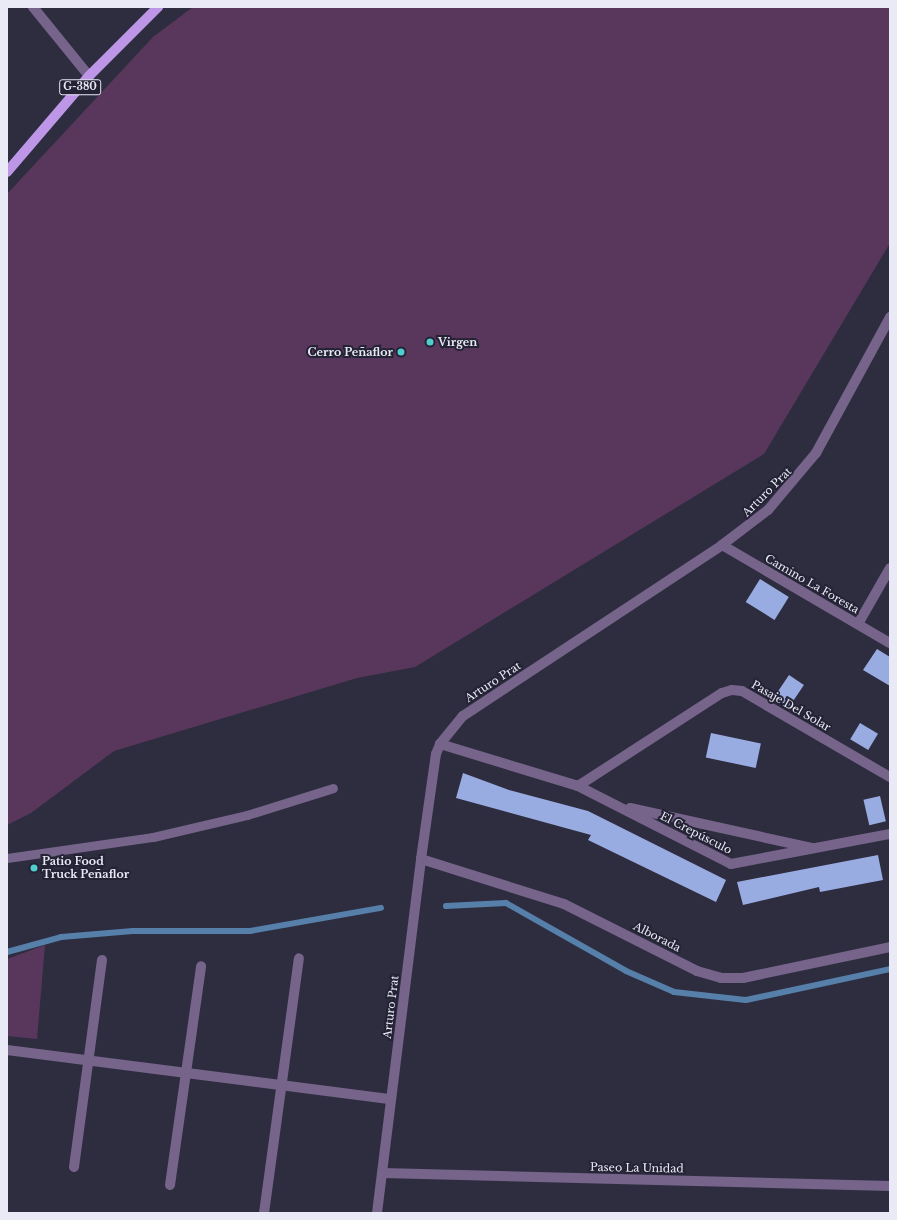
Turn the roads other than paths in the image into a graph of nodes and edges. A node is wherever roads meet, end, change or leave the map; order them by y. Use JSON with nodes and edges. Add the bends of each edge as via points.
{"nodes":[{"id":1,"x":33,"y":7,"type":"edge"},
{"id":2,"x":158,"y":7,"type":"edge"},
{"id":3,"x":89,"y":76,"type":"junction"},
{"id":4,"x":7,"y":172,"type":"edge"},
{"id":5,"x":890,"y":317,"type":"edge"},
{"id":6,"x":722,"y":545,"type":"junction"},
{"id":7,"x":890,"y":568,"type":"edge"},
{"id":8,"x":858,"y":624,"type":"junction"},
{"id":9,"x":890,"y":643,"type":"edge"},
{"id":10,"x":440,"y":744,"type":"junction"},
{"id":11,"x":890,"y":778,"type":"edge"},
{"id":12,"x":578,"y":786,"type":"junction"},
{"id":13,"x":333,"y":788,"type":"dead end"},
{"id":14,"x":617,"y":805,"type":"junction"},
{"id":15,"x":890,"y":834,"type":"edge"},
{"id":16,"x":816,"y":849,"type":"junction"},
{"id":17,"x":7,"y":858,"type":"edge"},
{"id":18,"x":421,"y":859,"type":"junction"},
{"id":19,"x":890,"y":947,"type":"edge"},
{"id":20,"x":299,"y":958,"type":"dead end"},
{"id":21,"x":102,"y":960,"type":"dead end"},
{"id":22,"x":201,"y":966,"type":"dead end"},
{"id":23,"x":7,"y":1050,"type":"edge"},
{"id":24,"x":88,"y":1060,"type":"junction"},
{"id":25,"x":185,"y":1072,"type":"junction"},
{"id":26,"x":282,"y":1085,"type":"junction"},
{"id":27,"x":392,"y":1099,"type":"junction"},
{"id":28,"x":74,"y":1168,"type":"dead end"},
{"id":29,"x":382,"y":1173,"type":"junction"},
{"id":30,"x":170,"y":1185,"type":"dead end"},
{"id":31,"x":890,"y":1186,"type":"edge"},
{"id":32,"x":264,"y":1213,"type":"edge"},
{"id":33,"x":377,"y":1213,"type":"edge"}],
"edges":[{"from":1,"to":3,"type":"street"},
{"from":2,"to":3,"type":"main road","number":"G-380"},
{"from":3,"to":4,"type":"main road","number":"G-380"},
{"from":5,"to":6,"type":"street","name":"Arturo Prat","via":[[802,473],[768,510]]},
{"from":6,"to":8,"type":"street","name":"Camino La Foresta"},
{"from":6,"to":10,"type":"street","name":"Arturo Prat","via":[[463,716]]},
{"from":7,"to":8,"type":"street"},
{"from":8,"to":9,"type":"street","name":"Camino La Foresta"},
{"from":10,"to":12,"type":"street","name":"El Crepúsculo"},
{"from":10,"to":18,"type":"street","name":"Arturo Prat","via":[[436,754]]},
{"from":11,"to":12,"type":"street","name":"Pasaje Del Solar","via":[[742,691],[732,690],[722,693]]},
{"from":12,"to":14,"type":"street","name":"El Crepúsculo"},
{"from":13,"to":17,"type":"lane","via":[[247,815],[160,836]]},
{"from":14,"to":16,"type":"street","name":"El Crepúsculo"},
{"from":14,"to":16,"type":"street","name":"El Crepúsculo","via":[[731,864]]},
{"from":15,"to":16,"type":"street","name":"El Crepúsculo"},
{"from":18,"to":19,"type":"street","name":"Alborada","via":[[564,904],[697,971],[721,978],[743,978]]},
{"from":18,"to":27,"type":"street","name":"Arturo Prat"},
{"from":20,"to":26,"type":"street"},
{"from":21,"to":24,"type":"street"},
{"from":22,"to":25,"type":"street"},
{"from":23,"to":24,"type":"street"},
{"from":24,"to":25,"type":"street"},
{"from":24,"to":28,"type":"street"},
{"from":25,"to":26,"type":"street"},
{"from":25,"to":30,"type":"street"},
{"from":26,"to":27,"type":"street"},
{"from":26,"to":32,"type":"street"},
{"from":27,"to":29,"type":"street","name":"Arturo Prat"},
{"from":29,"to":31,"type":"street","name":"Paseo La Unidad"},
{"from":29,"to":33,"type":"street","name":"Arturo Prat"}]}
